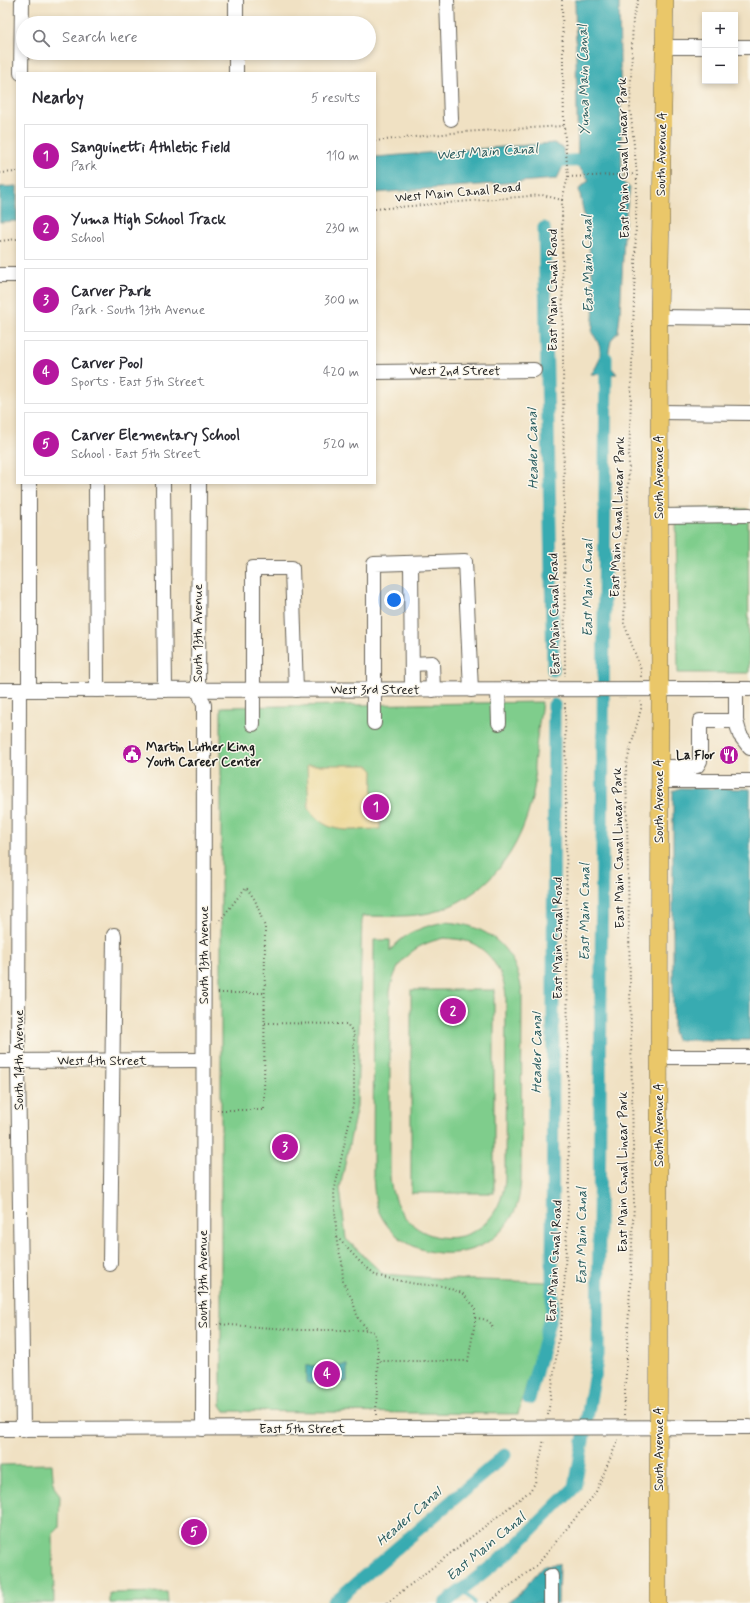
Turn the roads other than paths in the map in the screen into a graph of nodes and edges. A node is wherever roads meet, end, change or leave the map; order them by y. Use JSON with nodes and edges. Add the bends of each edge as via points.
{"nodes":[{"id":1,"x":22,"y":0,"type":"edge"},
{"id":2,"x":236,"y":0,"type":"edge"},
{"id":3,"x":447,"y":0,"type":"edge"},
{"id":4,"x":665,"y":0,"type":"edge"},
{"id":5,"x":22,"y":16,"type":"edge"},
{"id":6,"x":236,"y":16,"type":"edge"},
{"id":7,"x":664,"y":47,"type":"junction"},
{"id":8,"x":702,"y":47,"type":"edge"},
{"id":9,"x":738,"y":47,"type":"edge"},
{"id":10,"x":750,"y":47,"type":"edge"},
{"id":11,"x":21,"y":60,"type":"edge"},
{"id":12,"x":236,"y":60,"type":"edge"},
{"id":13,"x":21,"y":72,"type":"edge"},
{"id":14,"x":236,"y":72,"type":"edge"},
{"id":15,"x":451,"y":119,"type":"dead end"},
{"id":16,"x":0,"y":275,"type":"edge"},
{"id":17,"x":16,"y":275,"type":"edge"},
{"id":18,"x":659,"y":318,"type":"junction"},
{"id":19,"x":750,"y":318,"type":"edge"},
{"id":20,"x":534,"y":370,"type":"dead end"},
{"id":21,"x":376,"y":372,"type":"edge"},
{"id":22,"x":659,"y":412,"type":"junction"},
{"id":23,"x":750,"y":413,"type":"edge"},
{"id":24,"x":29,"y":484,"type":"edge"},
{"id":25,"x":96,"y":484,"type":"edge"},
{"id":26,"x":163,"y":484,"type":"edge"},
{"id":27,"x":199,"y":484,"type":"edge"},
{"id":28,"x":750,"y":515,"type":"edge"},
{"id":29,"x":660,"y":516,"type":"junction"},
{"id":30,"x":411,"y":563,"type":"junction"},
{"id":31,"x":412,"y":664,"type":"junction"},
{"id":32,"x":660,"y":689,"type":"junction"},
{"id":33,"x":743,"y":689,"type":"edge"},
{"id":34,"x":0,"y":690,"type":"edge"},
{"id":35,"x":24,"y":690,"type":"junction"},
{"id":36,"x":97,"y":690,"type":"junction"},
{"id":37,"x":165,"y":690,"type":"junction"},
{"id":38,"x":198,"y":690,"type":"junction"},
{"id":39,"x":253,"y":690,"type":"junction"},
{"id":40,"x":296,"y":690,"type":"junction"},
{"id":41,"x":374,"y":690,"type":"junction"},
{"id":42,"x":412,"y":690,"type":"junction"},
{"id":43,"x":433,"y":690,"type":"junction"},
{"id":44,"x":471,"y":690,"type":"junction"},
{"id":45,"x":498,"y":690,"type":"junction"},
{"id":46,"x":736,"y":721,"type":"junction"},
{"id":47,"x":374,"y":723,"type":"dead end"},
{"id":48,"x":499,"y":723,"type":"dead end"},
{"id":49,"x":253,"y":724,"type":"dead end"},
{"id":50,"x":750,"y":748,"type":"edge"},
{"id":51,"x":660,"y":774,"type":"junction"},
{"id":52,"x":750,"y":781,"type":"edge"},
{"id":53,"x":114,"y":935,"type":"dead end"},
{"id":54,"x":659,"y":1057,"type":"junction"},
{"id":55,"x":750,"y":1057,"type":"edge"},
{"id":56,"x":203,"y":1060,"type":"junction"},
{"id":57,"x":0,"y":1061,"type":"edge"},
{"id":58,"x":18,"y":1061,"type":"junction"},
{"id":59,"x":112,"y":1061,"type":"junction"},
{"id":60,"x":110,"y":1264,"type":"dead end"},
{"id":61,"x":750,"y":1427,"type":"edge"},
{"id":62,"x":659,"y":1428,"type":"junction"},
{"id":63,"x":202,"y":1429,"type":"junction"},
{"id":64,"x":0,"y":1430,"type":"edge"},
{"id":65,"x":23,"y":1430,"type":"junction"},
{"id":66,"x":551,"y":1576,"type":"dead end"},
{"id":67,"x":551,"y":1603,"type":"edge"},
{"id":68,"x":658,"y":1603,"type":"edge"}],
"edges":[{"from":1,"to":5,"type":"street"},
{"from":2,"to":6,"type":"street"},
{"from":3,"to":15,"type":"street"},
{"from":4,"to":7,"type":"main road","name":"South Avenue A"},
{"from":7,"to":8,"type":"street"},
{"from":7,"to":18,"type":"main road","name":"South Avenue A"},
{"from":9,"to":10,"type":"street"},
{"from":11,"to":13,"type":"street"},
{"from":12,"to":14,"type":"street"},
{"from":16,"to":17,"type":"street"},
{"from":18,"to":19,"type":"street"},
{"from":18,"to":22,"type":"main road","name":"South Avenue A"},
{"from":20,"to":21,"type":"street","name":"West 2nd Street"},
{"from":22,"to":23,"type":"street"},
{"from":22,"to":29,"type":"main road","name":"South Avenue A"},
{"from":24,"to":35,"type":"street","name":"South 14th Avenue"},
{"from":25,"to":36,"type":"street"},
{"from":26,"to":37,"type":"street"},
{"from":27,"to":38,"type":"street","name":"South 13th Avenue"},
{"from":28,"to":29,"type":"street"},
{"from":29,"to":32,"type":"main road","name":"South Avenue A"},
{"from":30,"to":31,"type":"street"},
{"from":30,"to":41,"type":"street","via":[[374,564]]},
{"from":30,"to":44,"type":"street","via":[[465,561]]},
{"from":31,"to":42,"type":"street"},
{"from":31,"to":43,"type":"street","via":[[432,663]]},
{"from":32,"to":33,"type":"street","name":"West 3rd Street"},
{"from":32,"to":45,"type":"street","name":"West 3rd Street"},
{"from":32,"to":51,"type":"main road","name":"South Avenue A"},
{"from":33,"to":46,"type":"street"},
{"from":34,"to":35,"type":"street","name":"West 3rd Street"},
{"from":35,"to":36,"type":"street","name":"West 3rd Street"},
{"from":35,"to":58,"type":"street","name":"South 14th Avenue"},
{"from":36,"to":37,"type":"street","name":"West 3rd Street"},
{"from":37,"to":38,"type":"street","name":"West 3rd Street"},
{"from":38,"to":39,"type":"street","name":"West 3rd Street"},
{"from":38,"to":56,"type":"street","name":"South 13th Avenue","via":[[204,705]]},
{"from":39,"to":40,"type":"street","name":"West 3rd Street"},
{"from":39,"to":40,"type":"street","via":[[253,568],[292,568]]},
{"from":39,"to":49,"type":"street"},
{"from":40,"to":41,"type":"street","name":"West 3rd Street"},
{"from":41,"to":42,"type":"street","name":"West 3rd Street"},
{"from":41,"to":47,"type":"street"},
{"from":42,"to":43,"type":"street","name":"West 3rd Street"},
{"from":43,"to":44,"type":"street","name":"West 3rd Street"},
{"from":44,"to":45,"type":"street","name":"West 3rd Street"},
{"from":45,"to":48,"type":"street"},
{"from":46,"to":50,"type":"street","via":[[740,735]]},
{"from":46,"to":51,"type":"street","via":[[700,721],[700,761],[697,766]]},
{"from":51,"to":52,"type":"street"},
{"from":51,"to":54,"type":"main road","name":"South Avenue A"},
{"from":53,"to":59,"type":"street"},
{"from":54,"to":55,"type":"street"},
{"from":54,"to":62,"type":"main road","name":"South Avenue A"},
{"from":56,"to":59,"type":"street","name":"West 4th Street"},
{"from":56,"to":63,"type":"street","name":"South 13th Avenue"},
{"from":57,"to":58,"type":"street","name":"West 4th Street"},
{"from":58,"to":59,"type":"street","name":"West 4th Street"},
{"from":58,"to":65,"type":"street","name":"South 14th Avenue"},
{"from":59,"to":60,"type":"street"},
{"from":61,"to":62,"type":"street","name":"East 5th Street"},
{"from":62,"to":63,"type":"street","name":"East 5th Street"},
{"from":62,"to":68,"type":"main road","name":"South Avenue A"},
{"from":63,"to":65,"type":"street","name":"East 5th Street"},
{"from":64,"to":65,"type":"street","name":"East 5th Street"},
{"from":66,"to":67,"type":"street"}]}
